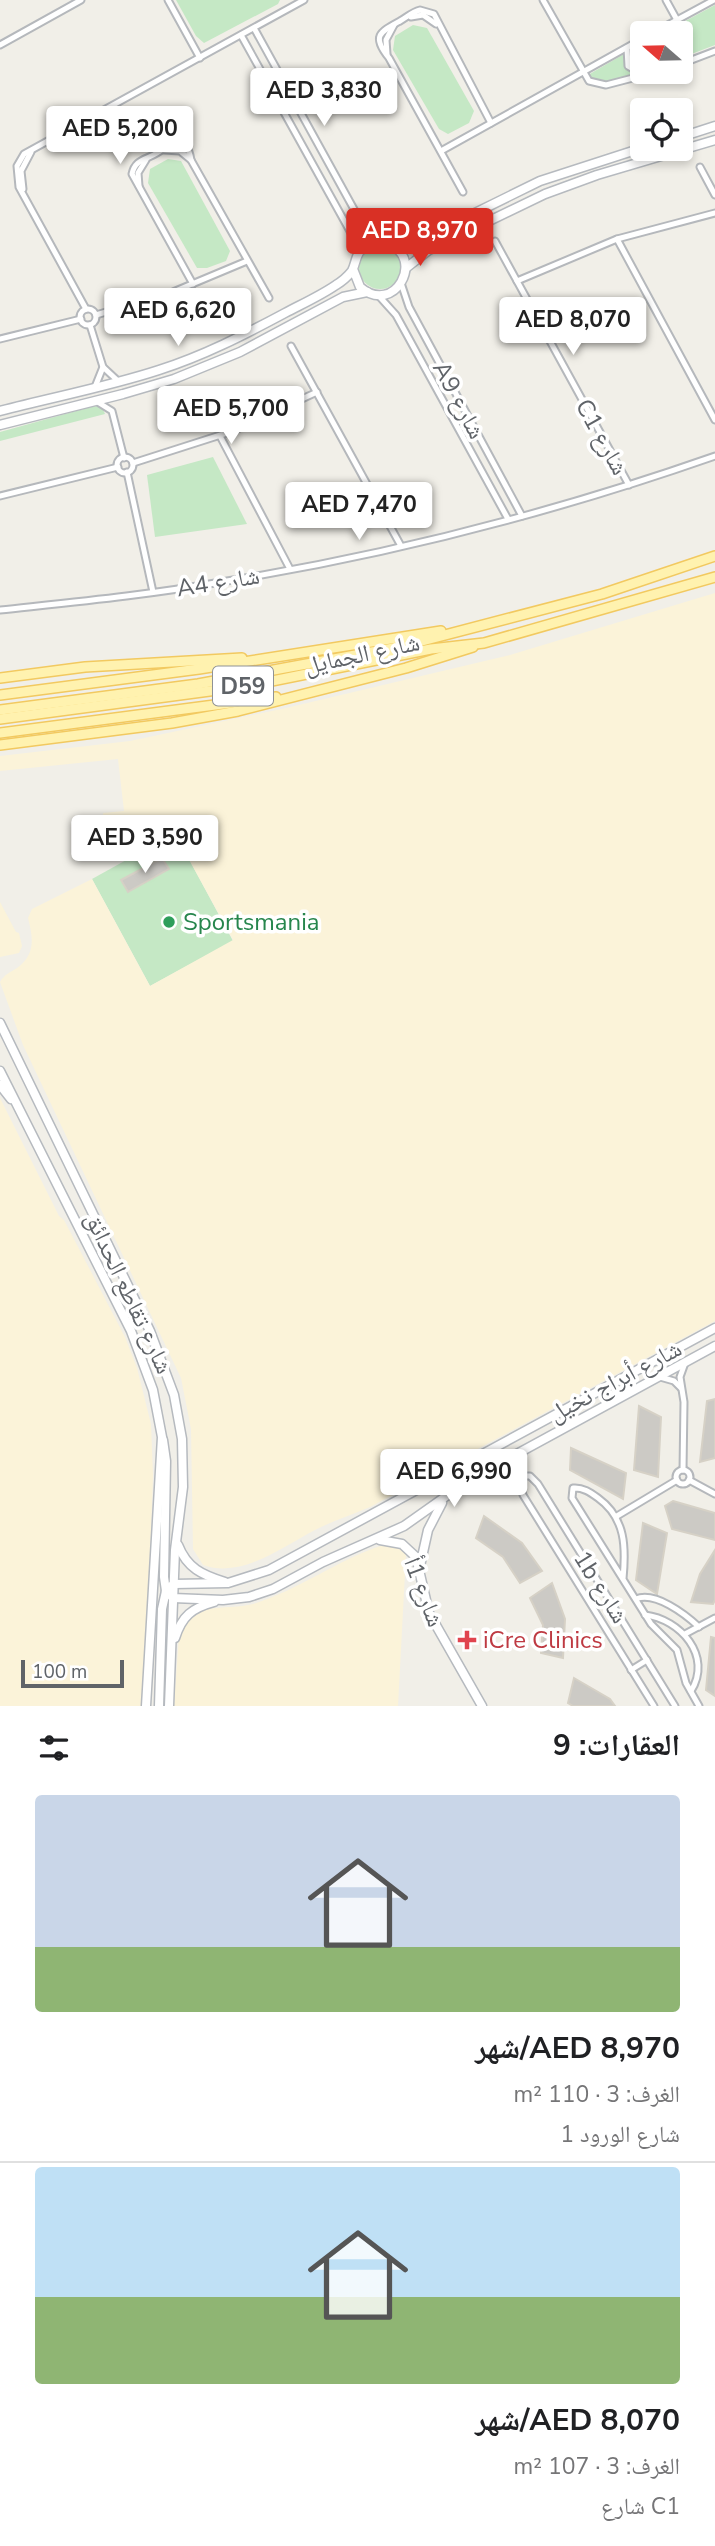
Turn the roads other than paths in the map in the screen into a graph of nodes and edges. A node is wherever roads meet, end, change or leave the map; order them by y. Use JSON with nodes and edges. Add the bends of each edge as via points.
{"nodes":[{"id":1,"x":81,"y":0,"type":"edge"},
{"id":2,"x":168,"y":0,"type":"edge"},
{"id":3,"x":304,"y":0,"type":"edge"},
{"id":4,"x":543,"y":0,"type":"edge"},
{"id":5,"x":666,"y":0,"type":"edge"},
{"id":6,"x":714,"y":0,"type":"edge"},
{"id":7,"x":296,"y":2,"type":"edge"},
{"id":8,"x":677,"y":20,"type":"joint"},
{"id":9,"x":254,"y":28,"type":"junction"},
{"id":10,"x":241,"y":35,"type":"junction"},
{"id":11,"x":0,"y":45,"type":"edge"},
{"id":12,"x":630,"y":46,"type":"edge"},
{"id":13,"x":627,"y":48,"type":"junction"},
{"id":14,"x":715,"y":51,"type":"edge"},
{"id":15,"x":200,"y":58,"type":"junction"},
{"id":16,"x":693,"y":59,"type":"edge"},
{"id":17,"x":630,"y":68,"type":"edge"},
{"id":18,"x":582,"y":72,"type":"junction"},
{"id":19,"x":630,"y":78,"type":"edge"},
{"id":20,"x":491,"y":123,"type":"junction"},
{"id":21,"x":715,"y":126,"type":"edge"},
{"id":22,"x":693,"y":133,"type":"edge"},
{"id":23,"x":715,"y":140,"type":"edge"},
{"id":24,"x":441,"y":151,"type":"junction"},
{"id":25,"x":630,"y":152,"type":"edge"},
{"id":26,"x":700,"y":167,"type":"dead end"},
{"id":27,"x":463,"y":192,"type":"dead end"},
{"id":28,"x":715,"y":195,"type":"edge"},
{"id":29,"x":715,"y":213,"type":"edge"},
{"id":30,"x":617,"y":239,"type":"junction"},
{"id":31,"x":495,"y":241,"type":"dead end"},
{"id":32,"x":380,"y":242,"type":"junction"},
{"id":33,"x":393,"y":246,"type":"junction"},
{"id":34,"x":358,"y":253,"type":"junction"},
{"id":35,"x":247,"y":261,"type":"junction"},
{"id":36,"x":405,"y":268,"type":"junction"},
{"id":37,"x":353,"y":269,"type":"junction"},
{"id":38,"x":517,"y":281,"type":"junction"},
{"id":39,"x":401,"y":283,"type":"junction"},
{"id":40,"x":192,"y":284,"type":"junction"},
{"id":41,"x":367,"y":292,"type":"junction"},
{"id":42,"x":378,"y":295,"type":"junction"},
{"id":43,"x":269,"y":298,"type":"dead end"},
{"id":44,"x":86,"y":309,"type":"junction"},
{"id":45,"x":96,"y":315,"type":"junction"},
{"id":46,"x":80,"y":319,"type":"junction"},
{"id":47,"x":90,"y":325,"type":"junction"},
{"id":48,"x":0,"y":339,"type":"edge"},
{"id":49,"x":291,"y":346,"type":"dead end"},
{"id":50,"x":103,"y":367,"type":"junction"},
{"id":51,"x":118,"y":381,"type":"junction"},
{"id":52,"x":95,"y":387,"type":"junction"},
{"id":53,"x":317,"y":392,"type":"junction"},
{"id":54,"x":123,"y":394,"type":"junction"},
{"id":55,"x":96,"y":401,"type":"junction"},
{"id":56,"x":0,"y":411,"type":"edge"},
{"id":57,"x":112,"y":411,"type":"junction"},
{"id":58,"x":715,"y":420,"type":"edge"},
{"id":59,"x":0,"y":425,"type":"edge"},
{"id":60,"x":220,"y":436,"type":"junction"},
{"id":61,"x":715,"y":456,"type":"edge"},
{"id":62,"x":124,"y":457,"type":"junction"},
{"id":63,"x":133,"y":463,"type":"junction"},
{"id":64,"x":118,"y":467,"type":"junction"},
{"id":65,"x":127,"y":472,"type":"junction"},
{"id":66,"x":629,"y":485,"type":"junction"},
{"id":67,"x":0,"y":496,"type":"edge"},
{"id":68,"x":522,"y":516,"type":"junction"},
{"id":69,"x":508,"y":519,"type":"junction"},
{"id":70,"x":401,"y":546,"type":"junction"},
{"id":71,"x":715,"y":556,"type":"edge"},
{"id":72,"x":290,"y":569,"type":"junction"},
{"id":73,"x":715,"y":577,"type":"edge"},
{"id":74,"x":153,"y":592,"type":"junction"},
{"id":75,"x":0,"y":610,"type":"edge"},
{"id":76,"x":464,"y":628,"type":"junction"},
{"id":77,"x":484,"y":643,"type":"junction"},
{"id":78,"x":254,"y":660,"type":"junction"},
{"id":79,"x":0,"y":678,"type":"edge"},
{"id":80,"x":0,"y":695,"type":"edge"},
{"id":81,"x":288,"y":697,"type":"junction"},
{"id":82,"x":0,"y":710,"type":"edge"},
{"id":83,"x":0,"y":719,"type":"edge"},
{"id":84,"x":0,"y":733,"type":"edge"},
{"id":85,"x":0,"y":746,"type":"edge"},
{"id":86,"x":0,"y":1023,"type":"edge"},
{"id":87,"x":0,"y":1071,"type":"edge"},
{"id":88,"x":0,"y":1085,"type":"edge"},
{"id":89,"x":24,"y":1115,"type":"junction"},
{"id":90,"x":715,"y":1328,"type":"edge"},
{"id":91,"x":715,"y":1346,"type":"edge"},
{"id":92,"x":685,"y":1362,"type":"junction"},
{"id":93,"x":659,"y":1377,"type":"junction"},
{"id":94,"x":681,"y":1388,"type":"junction"},
{"id":95,"x":162,"y":1437,"type":"junction"},
{"id":96,"x":521,"y":1451,"type":"junction"},
{"id":97,"x":501,"y":1462,"type":"junction"},
{"id":98,"x":683,"y":1470,"type":"junction"},
{"id":99,"x":523,"y":1477,"type":"junction"},
{"id":100,"x":677,"y":1480,"type":"junction"},
{"id":101,"x":689,"y":1480,"type":"junction"},
{"id":102,"x":715,"y":1494,"type":"edge"},
{"id":103,"x":444,"y":1499,"type":"junction"},
{"id":104,"x":617,"y":1516,"type":"junction"},
{"id":105,"x":176,"y":1540,"type":"junction"},
{"id":106,"x":370,"y":1543,"type":"junction"},
{"id":107,"x":420,"y":1566,"type":"junction"},
{"id":108,"x":623,"y":1579,"type":"junction"},
{"id":109,"x":228,"y":1583,"type":"junction"},
{"id":110,"x":174,"y":1584,"type":"junction"},
{"id":111,"x":166,"y":1591,"type":"junction"},
{"id":112,"x":173,"y":1598,"type":"junction"},
{"id":113,"x":636,"y":1599,"type":"junction"},
{"id":114,"x":223,"y":1600,"type":"junction"},
{"id":115,"x":645,"y":1615,"type":"junction"},
{"id":116,"x":715,"y":1618,"type":"edge"},
{"id":117,"x":698,"y":1627,"type":"junction"},
{"id":118,"x":685,"y":1634,"type":"junction"},
{"id":119,"x":172,"y":1648,"type":"junction"},
{"id":120,"x":647,"y":1660,"type":"junction"},
{"id":121,"x":631,"y":1670,"type":"junction"},
{"id":122,"x":691,"y":1691,"type":"junction"},
{"id":123,"x":146,"y":1706,"type":"edge"},
{"id":124,"x":159,"y":1706,"type":"edge"},
{"id":125,"x":169,"y":1706,"type":"edge"},
{"id":126,"x":482,"y":1706,"type":"edge"},
{"id":127,"x":653,"y":1706,"type":"edge"},
{"id":128,"x":674,"y":1706,"type":"edge"},
{"id":129,"x":698,"y":1706,"type":"edge"}],
"edges":[{"from":1,"to":11,"type":"street"},
{"from":2,"to":15,"type":"street"},
{"from":3,"to":7,"type":"street"},
{"from":4,"to":18,"type":"street"},
{"from":5,"to":8,"type":"street"},
{"from":6,"to":8,"type":"street"},
{"from":7,"to":9,"type":"street"},
{"from":9,"to":10,"type":"street"},
{"from":9,"to":32,"type":"street","via":[[361,222]]},
{"from":10,"to":15,"type":"street"},
{"from":10,"to":34,"type":"street"},
{"from":12,"to":13,"type":"street"},
{"from":13,"to":17,"type":"street"},
{"from":13,"to":18,"type":"street"},
{"from":14,"to":16,"type":"street"},
{"from":15,"to":44,"type":"street","via":[[35,147],[17,166],[17,181]]},
{"from":18,"to":19,"type":"street","via":[[600,85]]},
{"from":18,"to":20,"type":"street"},
{"from":20,"to":24,"type":"street"},
{"from":20,"to":24,"type":"street","via":[[440,27],[427,16],[408,18],[383,30],[381,49]]},
{"from":21,"to":22,"type":"street"},
{"from":23,"to":36,"type":"street","via":[[545,194],[429,250]]},
{"from":24,"to":27,"type":"street"},
{"from":25,"to":33,"type":"street","via":[[554,176],[416,242]]},
{"from":26,"to":28,"type":"street"},
{"from":29,"to":30,"type":"street"},
{"from":30,"to":38,"type":"street"},
{"from":30,"to":58,"type":"street"},
{"from":31,"to":38,"type":"street","name":"C1 شارع"},
{"from":32,"to":33,"type":"street"},
{"from":32,"to":34,"type":"street"},
{"from":33,"to":36,"type":"street","via":[[403,257]]},
{"from":34,"to":37,"type":"street"},
{"from":35,"to":40,"type":"street"},
{"from":35,"to":40,"type":"street","via":[[191,160],[180,150],[161,151],[138,161],[133,179]]},
{"from":35,"to":43,"type":"street"},
{"from":36,"to":39,"type":"street"},
{"from":37,"to":41,"type":"street","via":[[357,283]]},
{"from":37,"to":51,"type":"street","via":[[331,288],[235,340]]},
{"from":38,"to":66,"type":"street","name":"C1 شارع"},
{"from":39,"to":42,"type":"street"},
{"from":39,"to":68,"type":"street","name":"A9 شارع","via":[[408,307]]},
{"from":40,"to":45,"type":"street"},
{"from":41,"to":42,"type":"street"},
{"from":41,"to":54,"type":"street","via":[[343,297],[206,367]]},
{"from":42,"to":69,"type":"street","name":"A9 شارع","via":[[396,315]]},
{"from":44,"to":45,"type":"street"},
{"from":44,"to":46,"type":"street"},
{"from":45,"to":47,"type":"street"},
{"from":46,"to":47,"type":"street"},
{"from":46,"to":48,"type":"street"},
{"from":47,"to":50,"type":"street"},
{"from":49,"to":53,"type":"street"},
{"from":50,"to":51,"type":"street"},
{"from":50,"to":52,"type":"street"},
{"from":51,"to":52,"type":"street"},
{"from":52,"to":56,"type":"street"},
{"from":53,"to":60,"type":"street"},
{"from":53,"to":70,"type":"street"},
{"from":54,"to":55,"type":"street"},
{"from":54,"to":57,"type":"street"},
{"from":55,"to":57,"type":"street"},
{"from":55,"to":59,"type":"street"},
{"from":57,"to":62,"type":"street"},
{"from":60,"to":63,"type":"street"},
{"from":60,"to":72,"type":"street"},
{"from":61,"to":66,"type":"street","name":"A4 شارع"},
{"from":62,"to":63,"type":"street"},
{"from":62,"to":64,"type":"street"},
{"from":63,"to":65,"type":"street"},
{"from":64,"to":65,"type":"street"},
{"from":64,"to":67,"type":"street"},
{"from":65,"to":74,"type":"street"},
{"from":66,"to":68,"type":"street","name":"A4 شارع"},
{"from":68,"to":69,"type":"street","name":"A4 شارع"},
{"from":69,"to":70,"type":"street","name":"A4 شارع"},
{"from":70,"to":72,"type":"street","name":"A4 شارع"},
{"from":71,"to":76,"type":"main road","name":"شارع الجمايل","number":"D59","via":[[602,594]]},
{"from":72,"to":74,"type":"street","name":"A4 شارع"},
{"from":73,"to":77,"type":"main road","name":"شارع الجمايل","number":"D59"},
{"from":74,"to":75,"type":"street","name":"A4 شارع"},
{"from":76,"to":78,"type":"main road"},
{"from":76,"to":82,"type":"main road","name":"شارع الجمايل","number":"D59","via":[[399,647],[276,671]]},
{"from":77,"to":81,"type":"main road"},
{"from":77,"to":83,"type":"main road","name":"شارع الجمايل","number":"D59","via":[[431,649],[247,686]]},
{"from":78,"to":79,"type":"main road","via":[[219,657]]},
{"from":78,"to":80,"type":"main road"},
{"from":81,"to":84,"type":"main road"},
{"from":81,"to":85,"type":"main road","via":[[172,723]]},
{"from":86,"to":105,"type":"street","name":"شارع تقاطع الحدائق","via":[[169,1378],[183,1454]]},
{"from":87,"to":89,"type":"street","name":"شارع تقاطع الحدائق"},
{"from":88,"to":89,"type":"street"},
{"from":89,"to":95,"type":"street","name":"شارع تقاطع الحدائق","via":[[137,1342]]},
{"from":90,"to":109,"type":"street","name":"شارع أبراج نخيل","via":[[269,1570]]},
{"from":91,"to":92,"type":"street","name":"شارع أبراج نخيل"},
{"from":92,"to":93,"type":"street","name":"شارع أبراج نخيل"},
{"from":92,"to":94,"type":"street"},
{"from":93,"to":94,"type":"street"},
{"from":93,"to":96,"type":"street","name":"شارع أبراج نخيل"},
{"from":94,"to":98,"type":"street"},
{"from":95,"to":111,"type":"street","via":[[166,1454]]},
{"from":95,"to":123,"type":"street","name":"شارع تقاطع الحدائق"},
{"from":96,"to":97,"type":"street","name":"شارع أبراج نخيل"},
{"from":96,"to":99,"type":"street"},
{"from":97,"to":99,"type":"street","name":"1b شارع","via":[[515,1466]]},
{"from":97,"to":103,"type":"street","name":"شارع أبراج نخيل"},
{"from":98,"to":100,"type":"street"},
{"from":98,"to":101,"type":"street","via":[[690,1474]]},
{"from":99,"to":120,"type":"street","name":"1b شارع","via":[[538,1484]]},
{"from":99,"to":121,"type":"street","name":"1b شارع","via":[[523,1495]]},
{"from":100,"to":101,"type":"street"},
{"from":100,"to":104,"type":"street"},
{"from":101,"to":102,"type":"street"},
{"from":103,"to":106,"type":"street","name":"شارع أبراج نخيل"},
{"from":103,"to":107,"type":"street","via":[[428,1530]]},
{"from":104,"to":108,"type":"street","via":[[624,1541]]},
{"from":104,"to":108,"type":"street","via":[[587,1491],[571,1490]]},
{"from":105,"to":109,"type":"street","via":[[193,1569]]},
{"from":105,"to":110,"type":"street","name":"شارع تقاطع الحدائق"},
{"from":106,"to":107,"type":"street","name":"شارع 1أ","via":[[402,1544]]},
{"from":106,"to":114,"type":"street","name":"شارع أبراج نخيل","via":[[261,1594]]},
{"from":107,"to":126,"type":"street","name":"شارع 1أ","via":[[429,1613]]},
{"from":108,"to":113,"type":"street"},
{"from":109,"to":110,"type":"street","name":"شارع أبراج نخيل"},
{"from":110,"to":111,"type":"street"},
{"from":110,"to":112,"type":"street","name":"شارع تقاطع الحدائق"},
{"from":111,"to":112,"type":"street"},
{"from":111,"to":124,"type":"street"},
{"from":112,"to":114,"type":"street","name":"شارع أبراج نخيل"},
{"from":112,"to":119,"type":"street","name":"شارع تقاطع الحدائق"},
{"from":113,"to":115,"type":"street"},
{"from":113,"to":117,"type":"street","via":[[645,1597],[668,1605]]},
{"from":114,"to":119,"type":"street","via":[[197,1607],[185,1616]]},
{"from":115,"to":118,"type":"street","via":[[671,1623]]},
{"from":115,"to":122,"type":"street","via":[[677,1650]]},
{"from":116,"to":117,"type":"street"},
{"from":117,"to":118,"type":"street"},
{"from":118,"to":122,"type":"street","via":[[697,1660]]},
{"from":119,"to":125,"type":"street","name":"شارع تقاطع الحدائق"},
{"from":120,"to":121,"type":"street"},
{"from":120,"to":128,"type":"street","name":"1b شارع"},
{"from":121,"to":127,"type":"street","name":"1b شارع"},
{"from":122,"to":129,"type":"street"}]}
